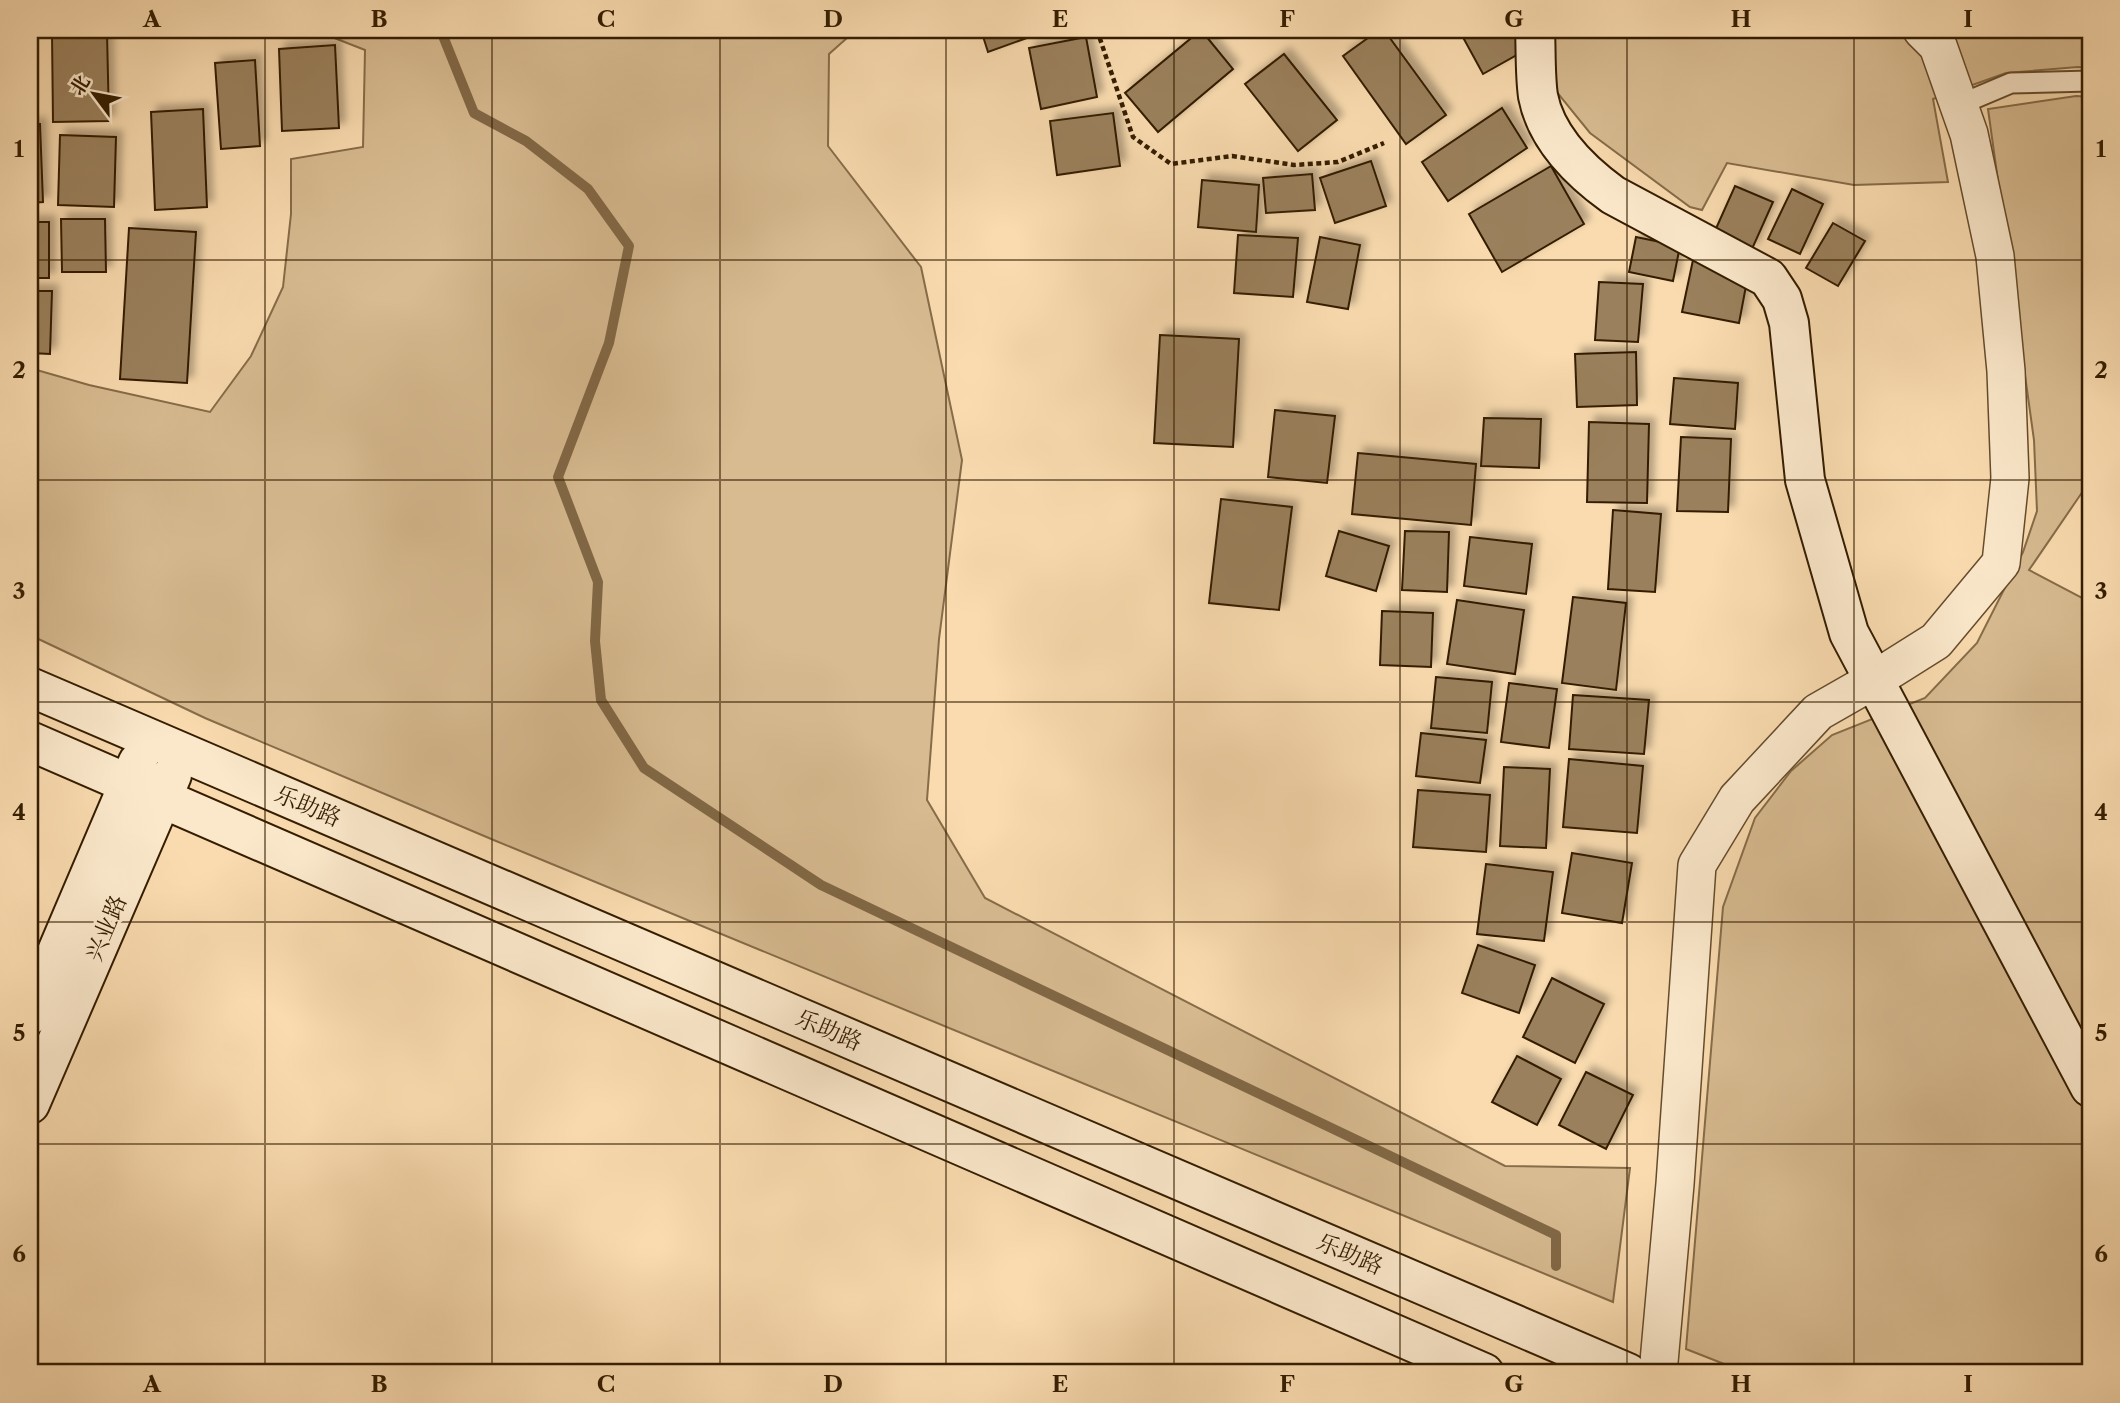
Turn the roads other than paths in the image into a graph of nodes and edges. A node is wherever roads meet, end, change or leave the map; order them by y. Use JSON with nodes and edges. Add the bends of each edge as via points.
{"nodes":[{"id":1,"x":1535,"y":30,"type":"edge"},
{"id":2,"x":1922,"y":30,"type":"edge"},
{"id":3,"x":2090,"y":81,"type":"edge"},
{"id":4,"x":1959,"y":105,"type":"junction"},
{"id":5,"x":1874,"y":681,"type":"junction"},
{"id":6,"x":30,"y":687,"type":"edge"},
{"id":7,"x":30,"y":741,"type":"edge"},
{"id":8,"x":165,"y":745,"type":"junction"},
{"id":9,"x":145,"y":791,"type":"junction"},
{"id":10,"x":30,"y":1015,"type":"edge"},
{"id":11,"x":2090,"y":1087,"type":"edge"},
{"id":12,"x":30,"y":1104,"type":"edge"},
{"id":13,"x":1484,"y":1373,"type":"edge"},
{"id":14,"x":1628,"y":1373,"type":"edge"},
{"id":15,"x":1657,"y":1373,"type":"edge"}],
"edges":[{"from":1,"to":5,"type":"street","via":[[1539,97],[1550,131],[1591,178],[1613,195],[1768,278],[1782,299],[1789,323],[1805,480],[1849,633]]},
{"from":2,"to":4,"type":"street","via":[[1938,46]]},
{"from":3,"to":4,"type":"lane","via":[[2011,83]]},
{"from":4,"to":5,"type":"street","via":[[1995,256],[2006,371],[2010,478],[2001,564],[1936,641]]},
{"from":5,"to":11,"type":"street"},
{"from":5,"to":15,"type":"street","via":[[1818,712],[1737,799],[1698,865]]},
{"from":6,"to":8,"type":"street","name":"乐助路"},
{"from":7,"to":9,"type":"street"},
{"from":8,"to":9,"type":"street","name":"兴业路"},
{"from":8,"to":14,"type":"street","name":"乐助路"},
{"from":9,"to":10,"type":"street","name":"兴业路"},
{"from":9,"to":12,"type":"street","name":"兴业路"},
{"from":9,"to":13,"type":"street"}]}
